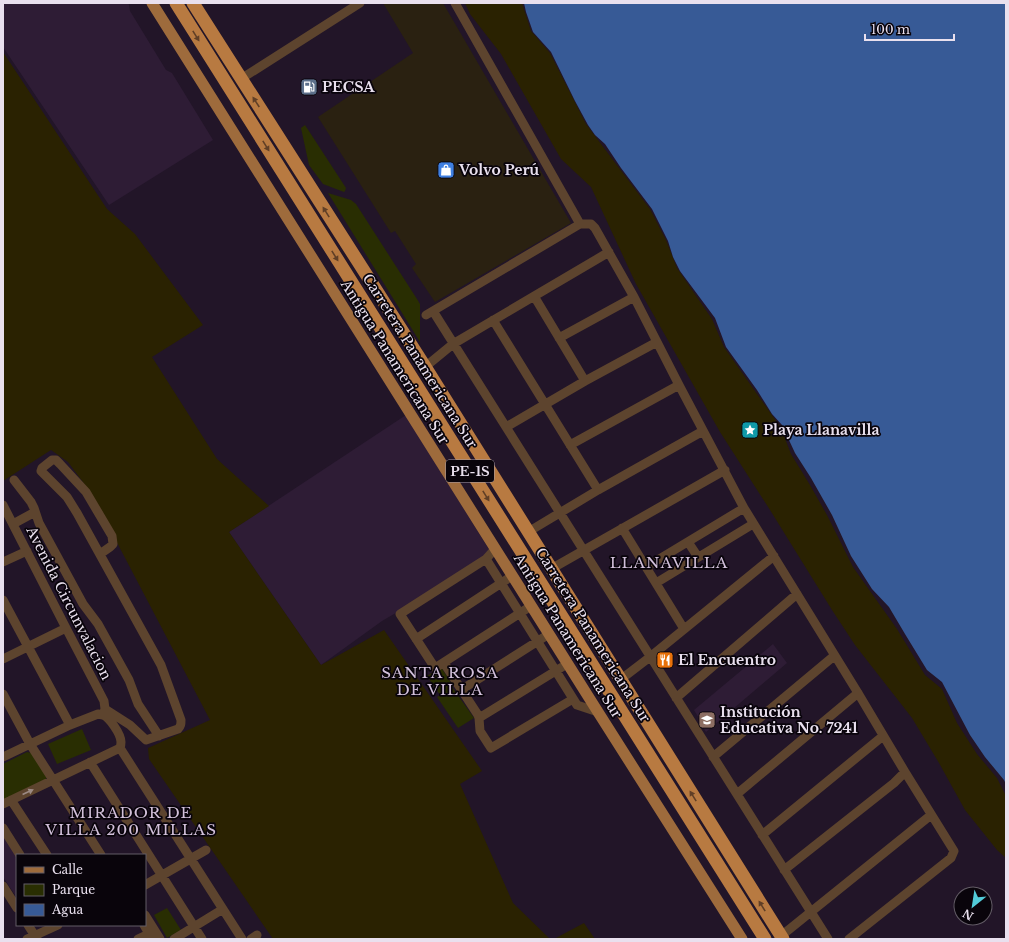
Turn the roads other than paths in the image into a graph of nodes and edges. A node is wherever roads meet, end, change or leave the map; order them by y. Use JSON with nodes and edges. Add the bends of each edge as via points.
{"nodes":[{"id":1,"x":152,"y":3,"type":"edge"},
{"id":2,"x":176,"y":3,"type":"edge"},
{"id":3,"x":193,"y":3,"type":"edge"},
{"id":4,"x":360,"y":3,"type":"edge"},
{"id":5,"x":455,"y":3,"type":"edge"},
{"id":6,"x":241,"y":78,"type":"junction"},
{"id":7,"x":580,"y":224,"type":"junction"},
{"id":8,"x":609,"y":252,"type":"junction"},
{"id":9,"x":534,"y":296,"type":"junction"},
{"id":10,"x":634,"y":297,"type":"junction"},
{"id":11,"x":493,"y":320,"type":"junction"},
{"id":12,"x":559,"y":338,"type":"junction"},
{"id":13,"x":657,"y":342,"type":"junction"},
{"id":14,"x":453,"y":344,"type":"junction"},
{"id":15,"x":425,"y":367,"type":"junction"},
{"id":16,"x":585,"y":381,"type":"junction"},
{"id":17,"x":679,"y":385,"type":"junction"},
{"id":18,"x":545,"y":404,"type":"junction"},
{"id":19,"x":506,"y":427,"type":"junction"},
{"id":20,"x":703,"y":431,"type":"junction"},
{"id":21,"x":570,"y":445,"type":"junction"},
{"id":22,"x":724,"y":470,"type":"junction"},
{"id":23,"x":14,"y":480,"type":"dead end"},
{"id":24,"x":598,"y":490,"type":"junction"},
{"id":25,"x":3,"y":505,"type":"edge"},
{"id":26,"x":744,"y":508,"type":"junction"},
{"id":27,"x":35,"y":512,"type":"junction"},
{"id":28,"x":560,"y":513,"type":"junction"},
{"id":29,"x":12,"y":524,"type":"junction"},
{"id":30,"x":753,"y":524,"type":"junction"},
{"id":31,"x":622,"y":528,"type":"junction"},
{"id":32,"x":528,"y":532,"type":"junction"},
{"id":33,"x":688,"y":542,"type":"junction"},
{"id":34,"x":495,"y":549,"type":"junction"},
{"id":35,"x":583,"y":550,"type":"junction"},
{"id":36,"x":27,"y":551,"type":"junction"},
{"id":37,"x":100,"y":554,"type":"junction"},
{"id":38,"x":774,"y":556,"type":"junction"},
{"id":39,"x":698,"y":557,"type":"junction"},
{"id":40,"x":486,"y":559,"type":"junction"},
{"id":41,"x":3,"y":562,"type":"edge"},
{"id":42,"x":646,"y":567,"type":"junction"},
{"id":43,"x":551,"y":569,"type":"junction"},
{"id":44,"x":512,"y":576,"type":"junction"},
{"id":45,"x":502,"y":583,"type":"junction"},
{"id":46,"x":656,"y":583,"type":"junction"},
{"id":47,"x":797,"y":594,"type":"junction"},
{"id":48,"x":3,"y":600,"type":"edge"},
{"id":49,"x":531,"y":606,"type":"junction"},
{"id":50,"x":520,"y":614,"type":"junction"},
{"id":51,"x":66,"y":628,"type":"junction"},
{"id":52,"x":684,"y":629,"type":"junction"},
{"id":53,"x":549,"y":634,"type":"junction"},
{"id":54,"x":416,"y":639,"type":"junction"},
{"id":55,"x":538,"y":641,"type":"junction"},
{"id":56,"x":28,"y":647,"type":"junction"},
{"id":57,"x":834,"y":656,"type":"junction"},
{"id":58,"x":650,"y":657,"type":"junction"},
{"id":59,"x":3,"y":659,"type":"edge"},
{"id":60,"x":444,"y":663,"type":"junction"},
{"id":61,"x":567,"y":664,"type":"junction"},
{"id":62,"x":556,"y":671,"type":"junction"},
{"id":63,"x":620,"y":680,"type":"junction"},
{"id":64,"x":461,"y":690,"type":"junction"},
{"id":65,"x":858,"y":693,"type":"junction"},
{"id":66,"x":3,"y":694,"type":"edge"},
{"id":67,"x":676,"y":698,"type":"junction"},
{"id":68,"x":573,"y":699,"type":"junction"},
{"id":69,"x":104,"y":712,"type":"junction"},
{"id":70,"x":598,"y":712,"type":"junction"},
{"id":71,"x":479,"y":718,"type":"junction"},
{"id":72,"x":70,"y":725,"type":"junction"},
{"id":73,"x":159,"y":736,"type":"junction"},
{"id":74,"x":883,"y":736,"type":"junction"},
{"id":75,"x":30,"y":744,"type":"junction"},
{"id":76,"x":120,"y":748,"type":"junction"},
{"id":77,"x":3,"y":757,"type":"edge"},
{"id":78,"x":713,"y":757,"type":"junction"},
{"id":79,"x":90,"y":762,"type":"junction"},
{"id":80,"x":905,"y":772,"type":"junction"},
{"id":81,"x":53,"y":780,"type":"junction"},
{"id":82,"x":737,"y":794,"type":"junction"},
{"id":83,"x":7,"y":802,"type":"edge"},
{"id":84,"x":931,"y":815,"type":"junction"},
{"id":85,"x":3,"y":828,"type":"edge"},
{"id":86,"x":762,"y":835,"type":"junction"},
{"id":87,"x":206,"y":850,"type":"dead end"},
{"id":88,"x":19,"y":854,"type":"edge"},
{"id":89,"x":46,"y":854,"type":"edge"},
{"id":90,"x":100,"y":854,"type":"edge"},
{"id":91,"x":107,"y":854,"type":"edge"},
{"id":92,"x":191,"y":859,"type":"junction"},
{"id":93,"x":784,"y":870,"type":"junction"},
{"id":94,"x":162,"y":876,"type":"junction"},
{"id":95,"x":146,"y":884,"type":"edge"},
{"id":96,"x":3,"y":886,"type":"edge"},
{"id":97,"x":7,"y":900,"type":"edge"},
{"id":98,"x":16,"y":907,"type":"edge"},
{"id":99,"x":223,"y":909,"type":"junction"},
{"id":100,"x":811,"y":912,"type":"junction"},
{"id":101,"x":146,"y":918,"type":"edge"},
{"id":102,"x":28,"y":926,"type":"edge"},
{"id":103,"x":56,"y":926,"type":"edge"},
{"id":104,"x":145,"y":926,"type":"edge"},
{"id":105,"x":194,"y":927,"type":"junction"},
{"id":106,"x":152,"y":934,"type":"edge"},
{"id":107,"x":782,"y":937,"type":"edge"},
{"id":108,"x":33,"y":938,"type":"edge"},
{"id":109,"x":138,"y":939,"type":"edge"},
{"id":110,"x":160,"y":939,"type":"edge"},
{"id":111,"x":174,"y":939,"type":"edge"},
{"id":112,"x":202,"y":939,"type":"edge"},
{"id":113,"x":242,"y":939,"type":"edge"},
{"id":114,"x":742,"y":939,"type":"edge"},
{"id":115,"x":765,"y":939,"type":"edge"},
{"id":116,"x":828,"y":939,"type":"edge"},
{"id":117,"x":849,"y":939,"type":"edge"}],
"edges":[{"from":1,"to":34,"type":"main road","name":"Antigua Panamericana Sur"},
{"from":2,"to":115,"type":"highway","name":"Carretera Panamericana Sur","number":"PE-1S","one_way":true},
{"from":3,"to":6,"type":"highway","name":"Carretera Panamericana Sur","number":"PE-1S"},
{"from":4,"to":6,"type":"street"},
{"from":5,"to":7,"type":"street"},
{"from":15,"to":6,"type":"highway","name":"Carretera Panamericana Sur","number":"PE-1S","one_way":true},
{"from":7,"to":8,"type":"street","via":[[591,224],[596,228]]},
{"from":7,"to":14,"type":"street","via":[[429,313]]},
{"from":8,"to":9,"type":"street"},
{"from":8,"to":10,"type":"street"},
{"from":9,"to":11,"type":"street"},
{"from":9,"to":12,"type":"street"},
{"from":10,"to":12,"type":"street"},
{"from":10,"to":13,"type":"street"},
{"from":11,"to":14,"type":"street"},
{"from":11,"to":18,"type":"street"},
{"from":12,"to":16,"type":"street"},
{"from":13,"to":16,"type":"street"},
{"from":13,"to":17,"type":"street"},
{"from":14,"to":15,"type":"street"},
{"from":14,"to":19,"type":"street"},
{"from":15,"to":32,"type":"highway","name":"Carretera Panamericana Sur","number":"PE-1S"},
{"from":16,"to":18,"type":"street"},
{"from":17,"to":20,"type":"street"},
{"from":17,"to":21,"type":"street"},
{"from":18,"to":19,"type":"street"},
{"from":18,"to":21,"type":"street"},
{"from":19,"to":28,"type":"street"},
{"from":20,"to":22,"type":"street"},
{"from":20,"to":24,"type":"street"},
{"from":21,"to":24,"type":"street"},
{"from":22,"to":26,"type":"street"},
{"from":22,"to":31,"type":"street"},
{"from":23,"to":27,"type":"street","via":[[31,502]]},
{"from":24,"to":28,"type":"street"},
{"from":25,"to":29,"type":"street","name":"Avenida Circunvalacion"},
{"from":26,"to":30,"type":"street"},
{"from":26,"to":33,"type":"street"},
{"from":27,"to":29,"type":"street"},
{"from":27,"to":73,"type":"street","via":[[82,604],[98,624],[129,680],[138,704]]},
{"from":28,"to":32,"type":"street"},
{"from":28,"to":35,"type":"street"},
{"from":29,"to":36,"type":"street","name":"Avenida Circunvalacion"},
{"from":30,"to":38,"type":"street"},
{"from":30,"to":39,"type":"street"},
{"from":31,"to":35,"type":"street"},
{"from":31,"to":42,"type":"street"},
{"from":32,"to":43,"type":"highway","name":"Carretera Panamericana Sur","number":"PE-1S"},
{"from":33,"to":39,"type":"street"},
{"from":33,"to":42,"type":"street"},
{"from":34,"to":40,"type":"street"},
{"from":34,"to":44,"type":"main road","name":"Antigua Panamericana Sur"},
{"from":35,"to":43,"type":"street"},
{"from":35,"to":58,"type":"street"},
{"from":36,"to":41,"type":"street"},
{"from":36,"to":51,"type":"street","name":"Avenida Circunvalacion"},
{"from":37,"to":37,"type":"street","via":[[67,497],[41,471],[52,460],[56,460],[86,492],[112,536],[113,544]]},
{"from":37,"to":73,"type":"street","via":[[161,665],[181,720],[178,729]]},
{"from":38,"to":47,"type":"street"},
{"from":38,"to":52,"type":"street"},
{"from":39,"to":46,"type":"street"},
{"from":40,"to":45,"type":"street"},
{"from":40,"to":54,"type":"street","via":[[400,614]]},
{"from":42,"to":46,"type":"street"},
{"from":43,"to":63,"type":"highway","name":"Carretera Panamericana Sur","number":"PE-1S"},
{"from":44,"to":45,"type":"street"},
{"from":44,"to":49,"type":"main road","name":"Antigua Panamericana Sur"},
{"from":45,"to":50,"type":"street"},
{"from":45,"to":54,"type":"street"},
{"from":46,"to":52,"type":"street"},
{"from":47,"to":57,"type":"street"},
{"from":47,"to":67,"type":"street"},
{"from":48,"to":56,"type":"street"},
{"from":49,"to":50,"type":"street"},
{"from":49,"to":53,"type":"main road","name":"Antigua Panamericana Sur"},
{"from":50,"to":55,"type":"street"},
{"from":50,"to":60,"type":"street"},
{"from":51,"to":56,"type":"street"},
{"from":51,"to":69,"type":"street","name":"Avenida Circunvalacion","via":[[104,700]]},
{"from":52,"to":58,"type":"street"},
{"from":53,"to":55,"type":"street"},
{"from":53,"to":61,"type":"main road","name":"Antigua Panamericana Sur"},
{"from":54,"to":60,"type":"street","via":[[435,668]]},
{"from":55,"to":62,"type":"street"},
{"from":55,"to":64,"type":"street"},
{"from":56,"to":59,"type":"street"},
{"from":56,"to":72,"type":"street"},
{"from":57,"to":65,"type":"street"},
{"from":57,"to":78,"type":"street"},
{"from":58,"to":63,"type":"street"},
{"from":58,"to":67,"type":"street"},
{"from":60,"to":64,"type":"street"},
{"from":61,"to":62,"type":"street"},
{"from":61,"to":70,"type":"main road","name":"Antigua Panamericana Sur"},
{"from":62,"to":68,"type":"street"},
{"from":62,"to":71,"type":"street"},
{"from":107,"to":63,"type":"highway","name":"Carretera Panamericana Sur","number":"PE-1S","one_way":true},
{"from":64,"to":71,"type":"street"},
{"from":65,"to":74,"type":"street"},
{"from":65,"to":82,"type":"street"},
{"from":66,"to":75,"type":"street"},
{"from":67,"to":78,"type":"street"},
{"from":68,"to":70,"type":"street","via":[[577,705]]},
{"from":68,"to":71,"type":"street","via":[[491,748],[480,731]]},
{"from":69,"to":72,"type":"street"},
{"from":69,"to":73,"type":"street","via":[[130,724],[146,740]]},
{"from":69,"to":76,"type":"street","via":[[120,738]]},
{"from":70,"to":114,"type":"main road","name":"Antigua Panamericana Sur"},
{"from":72,"to":75,"type":"street"},
{"from":74,"to":80,"type":"street"},
{"from":74,"to":86,"type":"street"},
{"from":75,"to":77,"type":"street"},
{"from":75,"to":81,"type":"street"},
{"from":76,"to":79,"type":"street"},
{"from":76,"to":92,"type":"street"},
{"from":78,"to":82,"type":"street"},
{"from":79,"to":81,"type":"street"},
{"from":79,"to":94,"type":"street"},
{"from":80,"to":84,"type":"street"},
{"from":80,"to":93,"type":"street"},
{"from":83,"to":81,"type":"street","one_way":true},
{"from":81,"to":90,"type":"street"},
{"from":81,"to":91,"type":"street","via":[[69,794]]},
{"from":82,"to":86,"type":"street"},
{"from":83,"to":89,"type":"street"},
{"from":84,"to":100,"type":"street"},
{"from":84,"to":117,"type":"street","via":[[954,851],[953,855]]},
{"from":85,"to":88,"type":"street"},
{"from":86,"to":93,"type":"street"},
{"from":87,"to":92,"type":"street"},
{"from":92,"to":94,"type":"street"},
{"from":92,"to":99,"type":"street"},
{"from":93,"to":100,"type":"street"},
{"from":94,"to":95,"type":"street"},
{"from":94,"to":105,"type":"street"},
{"from":96,"to":97,"type":"street"},
{"from":97,"to":98,"type":"street"},
{"from":99,"to":105,"type":"street"},
{"from":99,"to":113,"type":"street"},
{"from":100,"to":107,"type":"street"},
{"from":100,"to":116,"type":"street"},
{"from":101,"to":106,"type":"street"},
{"from":102,"to":108,"type":"street"},
{"from":103,"to":108,"type":"street"},
{"from":104,"to":106,"type":"street"},
{"from":105,"to":111,"type":"street"},
{"from":105,"to":112,"type":"street"},
{"from":106,"to":109,"type":"street"},
{"from":106,"to":110,"type":"street"}]}
